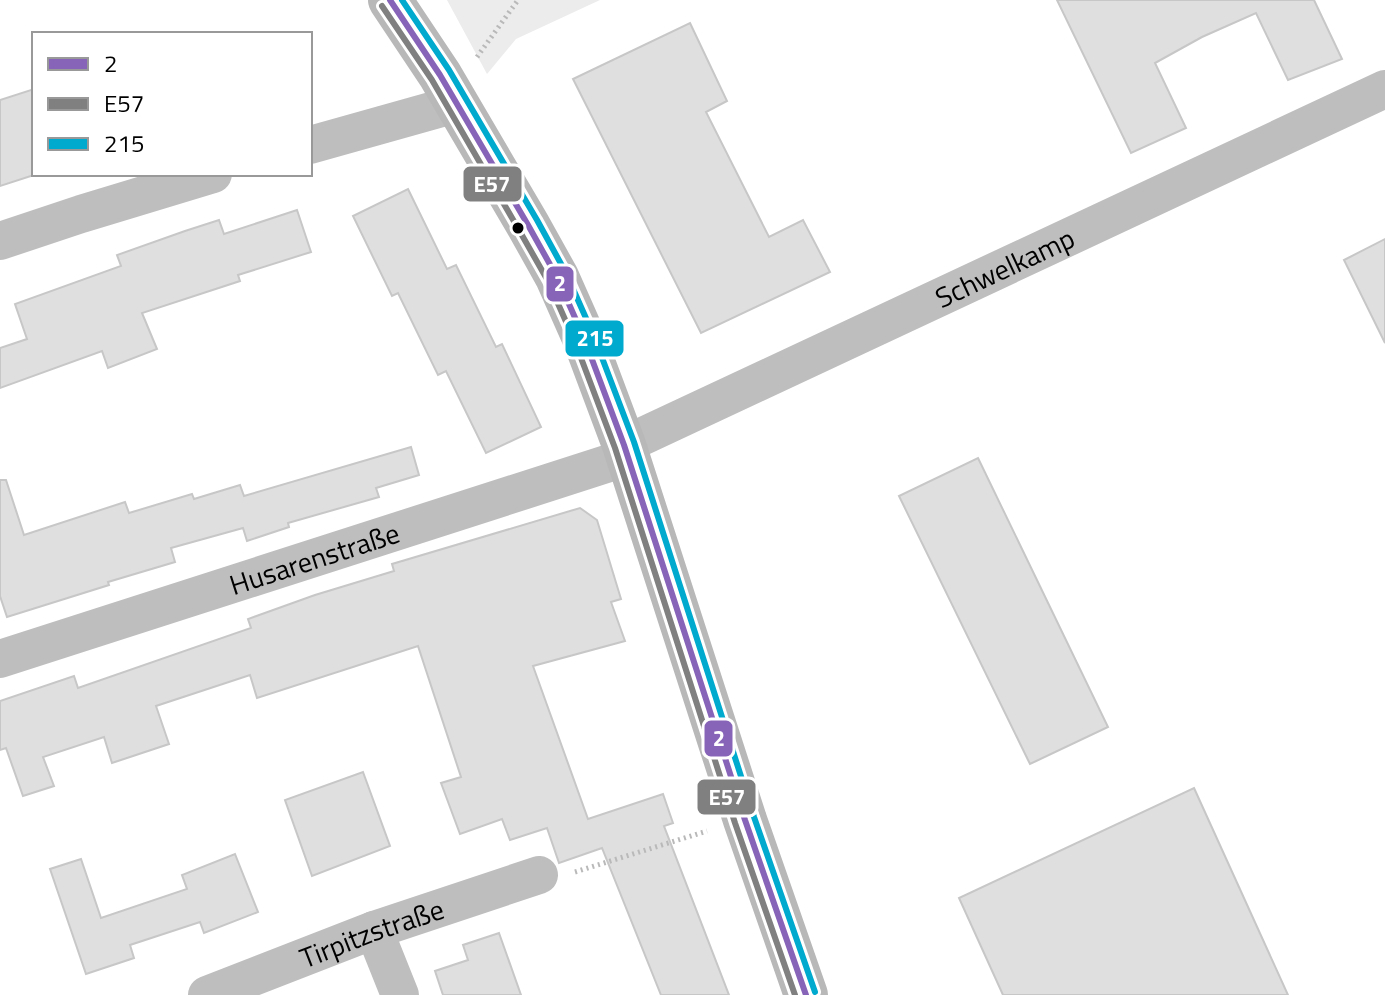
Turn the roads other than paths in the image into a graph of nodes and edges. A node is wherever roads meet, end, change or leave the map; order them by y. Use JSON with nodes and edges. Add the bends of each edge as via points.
{"nodes":[{"id":1,"x":390,"y":0,"type":"edge"},
{"id":2,"x":1385,"y":89,"type":"edge"},
{"id":3,"x":456,"y":104,"type":"junction"},
{"id":4,"x":312,"y":144,"type":"edge"},
{"id":5,"x":206,"y":176,"type":"edge"},
{"id":6,"x":0,"y":241,"type":"edge"},
{"id":7,"x":626,"y":451,"type":"junction"},
{"id":8,"x":0,"y":659,"type":"edge"},
{"id":9,"x":539,"y":875,"type":"road end"},
{"id":10,"x":374,"y":930,"type":"junction"},
{"id":11,"x":207,"y":995,"type":"edge"},
{"id":12,"x":400,"y":995,"type":"edge"},
{"id":13,"x":806,"y":995,"type":"edge"}],
"edges":[{"from":1,"to":3,"type":"main road"},
{"from":2,"to":7,"type":"street","name":"Schwelkamp"},
{"from":3,"to":4,"type":"street"},
{"from":3,"to":7,"type":"main road","via":[[557,277]]},
{"from":5,"to":6,"type":"street"},
{"from":7,"to":8,"type":"street","name":"Husarenstraße"},
{"from":7,"to":13,"type":"main road"},
{"from":9,"to":10,"type":"street","name":"Tirpitzstraße"},
{"from":10,"to":11,"type":"street","name":"Tirpitzstraße"},
{"from":10,"to":12,"type":"street"}]}
